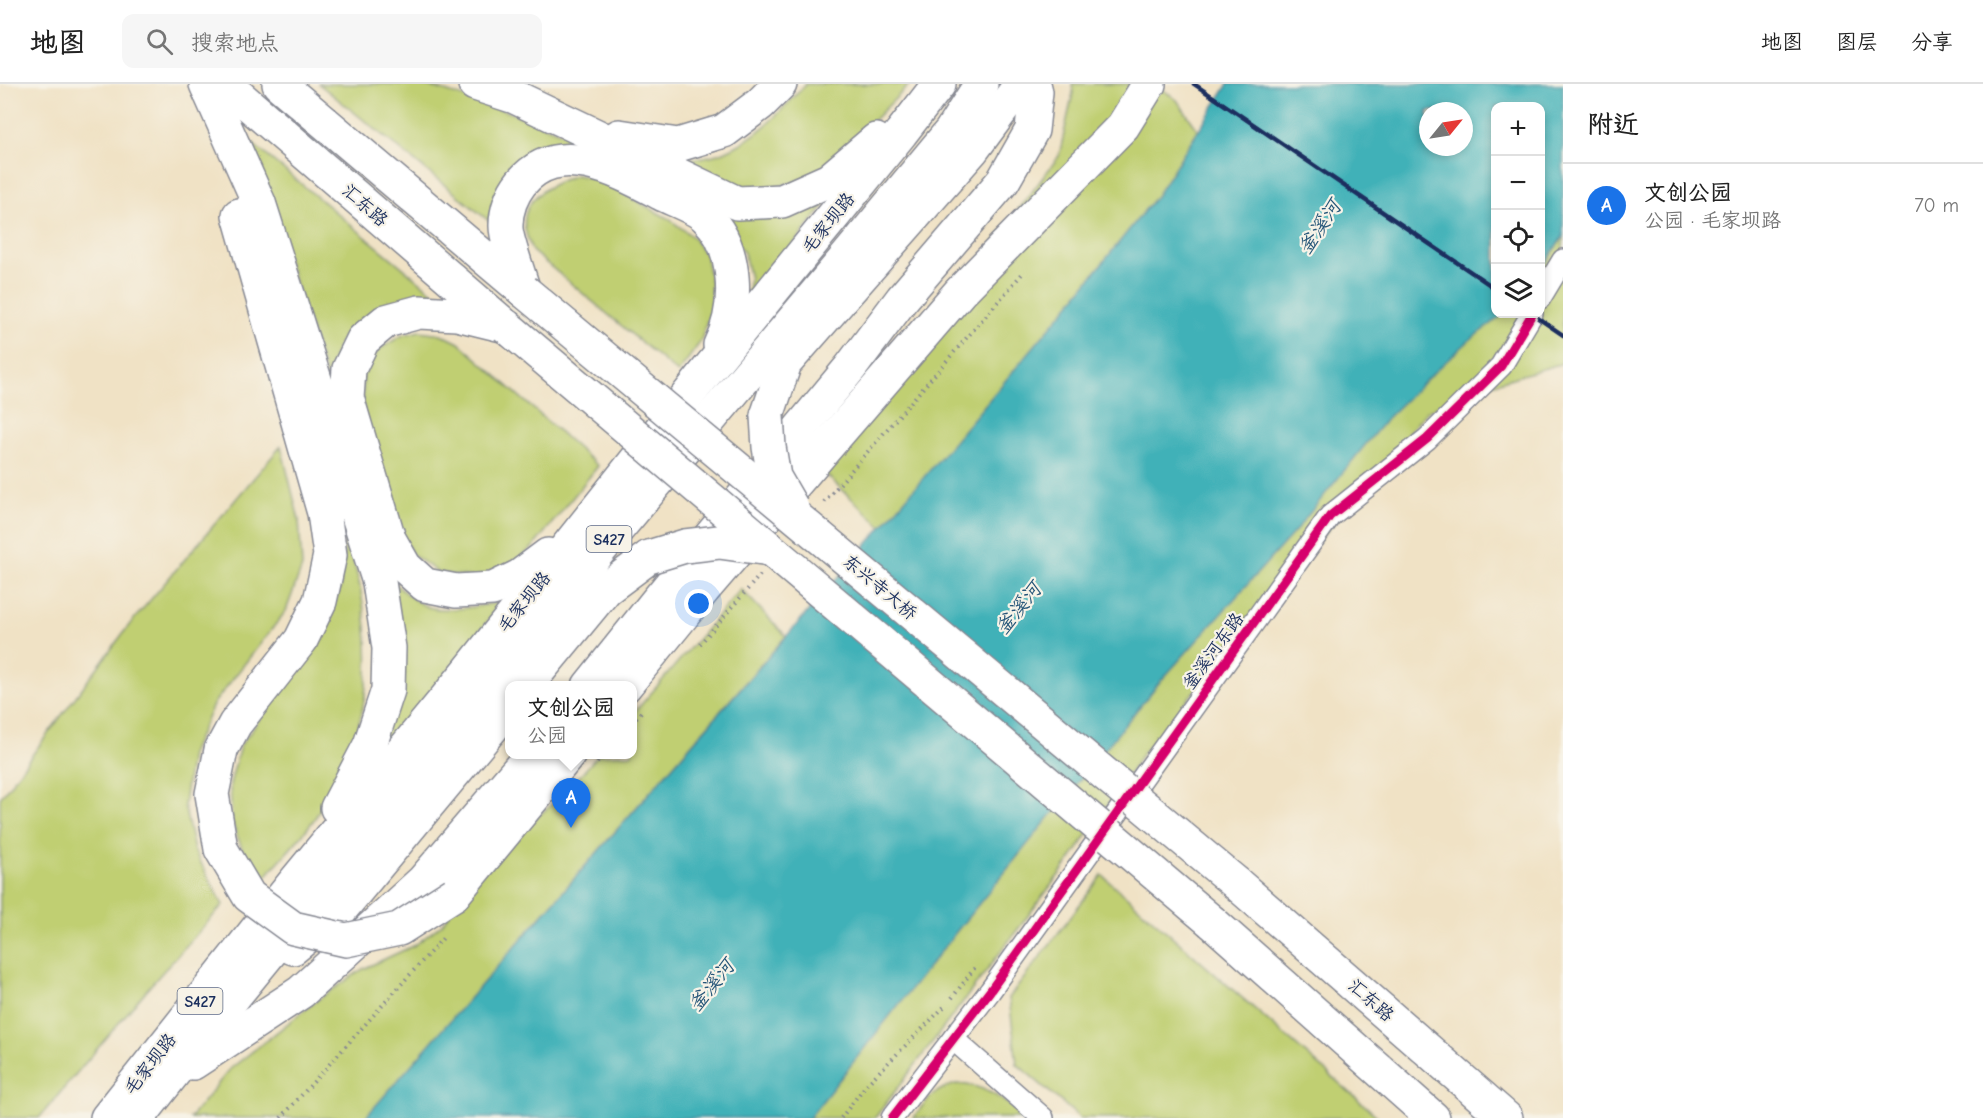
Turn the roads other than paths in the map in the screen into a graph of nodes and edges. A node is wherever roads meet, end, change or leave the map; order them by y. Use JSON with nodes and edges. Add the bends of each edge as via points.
{"nodes":[{"id":1,"x":191,"y":84,"type":"edge"},
{"id":2,"x":206,"y":84,"type":"edge"},
{"id":3,"x":225,"y":84,"type":"edge"},
{"id":4,"x":279,"y":84,"type":"edge"},
{"id":5,"x":475,"y":84,"type":"edge"},
{"id":6,"x":780,"y":84,"type":"edge"},
{"id":7,"x":928,"y":84,"type":"edge"},
{"id":8,"x":939,"y":84,"type":"edge"},
{"id":9,"x":981,"y":84,"type":"edge"},
{"id":10,"x":1021,"y":84,"type":"edge"},
{"id":11,"x":1034,"y":84,"type":"edge"},
{"id":12,"x":1149,"y":84,"type":"edge"},
{"id":13,"x":587,"y":132,"type":"junction"},
{"id":14,"x":1563,"y":260,"type":"edge"},
{"id":15,"x":1545,"y":290,"type":"edge"},
{"id":16,"x":524,"y":291,"type":"junction"},
{"id":17,"x":1530,"y":318,"type":"edge"},
{"id":18,"x":506,"y":326,"type":"junction"},
{"id":19,"x":708,"y":370,"type":"junction"},
{"id":20,"x":810,"y":512,"type":"junction"},
{"id":21,"x":583,"y":528,"type":"junction"},
{"id":22,"x":768,"y":558,"type":"junction"},
{"id":23,"x":530,"y":681,"type":"edge"},
{"id":24,"x":593,"y":681,"type":"edge"},
{"id":25,"x":637,"y":694,"type":"edge"},
{"id":26,"x":505,"y":712,"type":"edge"},
{"id":27,"x":528,"y":759,"type":"edge"},
{"id":28,"x":565,"y":759,"type":"edge"},
{"id":29,"x":1236,"y":883,"type":"joint"},
{"id":30,"x":293,"y":884,"type":"junction"},
{"id":31,"x":236,"y":994,"type":"junction"},
{"id":32,"x":953,"y":1039,"type":"junction"},
{"id":33,"x":169,"y":1078,"type":"junction"},
{"id":34,"x":107,"y":1118,"type":"edge"},
{"id":35,"x":138,"y":1118,"type":"edge"},
{"id":36,"x":892,"y":1118,"type":"edge"},
{"id":37,"x":1043,"y":1118,"type":"edge"},
{"id":38,"x":1433,"y":1118,"type":"edge"},
{"id":39,"x":1506,"y":1118,"type":"edge"}],
"edges":[{"from":1,"to":28,"type":"main road","bridge":true,"via":[[240,216],[324,513],[330,555],[320,602],[301,640],[235,724],[220,750],[212,794],[221,849],[249,897],[293,928],[346,940],[399,929],[454,894]]},
{"from":2,"to":30,"type":"main road","via":[[259,203],[379,582],[389,648],[388,690],[370,745]]},
{"from":3,"to":18,"type":"main road","name":"汇东路"},
{"from":4,"to":16,"type":"main road","name":"汇东路"},
{"from":5,"to":13,"type":"main road"},
{"from":6,"to":13,"type":"main road","via":[[724,131],[678,145]]},
{"from":7,"to":13,"type":"main road","via":[[883,134],[829,180],[782,201],[737,203]]},
{"from":8,"to":19,"type":"main road","name":"毛家坝路","number":"S427"},
{"from":9,"to":31,"type":"main road","number":"S427","via":[[951,131],[599,551]]},
{"from":10,"to":20,"type":"main road","bridge":true,"via":[[973,149],[785,363],[766,416],[774,477]]},
{"from":11,"to":24,"type":"main road","via":[[1032,130],[1003,181],[902,299]]},
{"from":12,"to":25,"type":"main road","via":[[1123,126],[960,292],[704,589]]},
{"from":14,"to":15,"type":"street"},
{"from":16,"to":19,"type":"main road","via":[[506,226],[512,193],[531,171],[553,162],[582,161],[615,170],[705,216],[720,236],[732,272],[732,310]]},
{"from":16,"to":20,"type":"main road","name":"东兴寺大桥","bridge":true},
{"from":17,"to":32,"type":"street","name":"釜溪河东路","via":[[1501,366],[1427,439],[1330,516]]},
{"from":18,"to":21,"type":"main road","via":[[457,314],[419,312],[386,321],[363,340],[349,369],[347,398],[389,539],[405,567],[425,585],[456,591],[493,589],[520,576]]},
{"from":18,"to":22,"type":"main road","bridge":true},
{"from":19,"to":21,"type":"main road","name":"毛家坝路","number":"S427"},
{"from":20,"to":29,"type":"main road","name":"东兴寺大桥","bridge":true},
{"from":21,"to":30,"type":"main road","name":"毛家坝路","number":"S427"},
{"from":22,"to":23,"type":"main road","bridge":true,"via":[[719,542],[685,546],[649,557],[606,589]]},
{"from":22,"to":38,"type":"main road","bridge":true,"via":[[1212,922]]},
{"from":26,"to":31,"type":"main road","via":[[342,908]]},
{"from":27,"to":33,"type":"main road","via":[[423,880],[301,992]]},
{"from":29,"to":39,"type":"main road","name":"汇东路"},
{"from":30,"to":34,"type":"main road","name":"毛家坝路","number":"S427"},
{"from":31,"to":33,"type":"main road","name":"毛家坝路","number":"S427"},
{"from":32,"to":36,"type":"street","name":"釜溪河东路"},
{"from":32,"to":37,"type":"street"},
{"from":33,"to":35,"type":"main road","name":"毛家坝路","number":"S427"}]}
